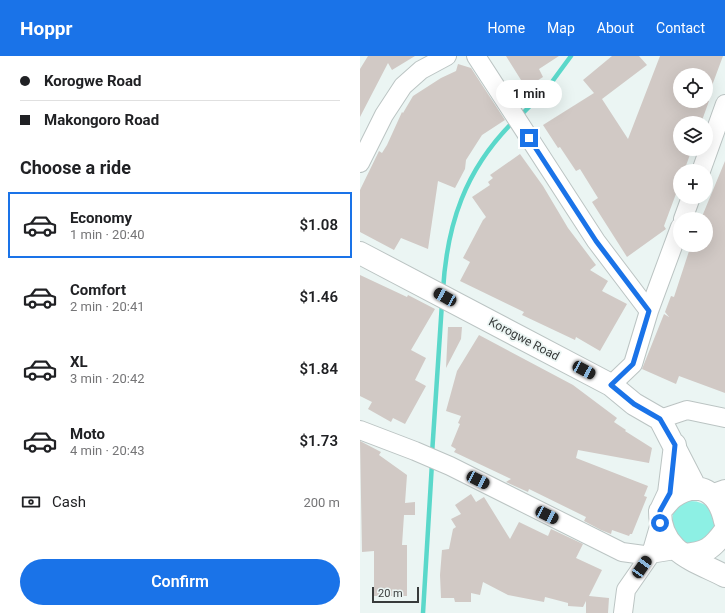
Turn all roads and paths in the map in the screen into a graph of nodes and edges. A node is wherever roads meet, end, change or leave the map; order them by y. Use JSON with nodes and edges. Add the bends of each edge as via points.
{"nodes":[{"id":1,"x":447,"y":56,"type":"edge"},
{"id":2,"x":476,"y":56,"type":"edge"},
{"id":3,"x":725,"y":104,"type":"edge"},
{"id":4,"x":364,"y":145,"type":"edge"},
{"id":5,"x":360,"y":163,"type":"edge"},
{"id":6,"x":703,"y":164,"type":"edge"},
{"id":7,"x":673,"y":246,"type":"edge"},
{"id":8,"x":360,"y":253,"type":"edge"},
{"id":9,"x":649,"y":311,"type":"junction"},
{"id":10,"x":611,"y":385,"type":"junction"},
{"id":11,"x":725,"y":418,"type":"edge"},
{"id":12,"x":660,"y":419,"type":"junction"},
{"id":13,"x":360,"y":430,"type":"edge"},
{"id":14,"x":675,"y":445,"type":"junction"},
{"id":15,"x":711,"y":491,"type":"edge"},
{"id":16,"x":660,"y":517,"type":"junction"},
{"id":17,"x":725,"y":521,"type":"edge"},
{"id":18,"x":725,"y":531,"type":"edge"},
{"id":19,"x":680,"y":552,"type":"junction"},
{"id":20,"x":651,"y":554,"type":"junction"},
{"id":21,"x":725,"y":576,"type":"edge"},
{"id":22,"x":623,"y":613,"type":"edge"}],
"edges":[{"from":1,"to":4,"type":"street","via":[[421,70],[403,86]]},
{"from":2,"to":9,"type":"street","via":[[596,241]]},
{"from":3,"to":6,"type":"street"},
{"from":4,"to":5,"type":"street"},
{"from":7,"to":9,"type":"street"},
{"from":8,"to":10,"type":"main road","name":"Korogwe Road"},
{"from":9,"to":10,"type":"street","via":[[633,364]]},
{"from":10,"to":12,"type":"main road","name":"Korogwe Road","via":[[634,404]]},
{"from":11,"to":12,"type":"street","via":[[687,410]]},
{"from":12,"to":14,"type":"main road"},
{"from":13,"to":20,"type":"street","via":[[450,466],[622,552],[635,555]]},
{"from":14,"to":15,"type":"main road"},
{"from":14,"to":16,"type":"main road","via":[[670,493]]},
{"from":15,"to":16,"type":"main road","via":[[684,492],[672,498]]},
{"from":15,"to":17,"type":"main road","via":[[722,507]]},
{"from":16,"to":19,"type":"main road","via":[[666,539]]},
{"from":16,"to":20,"type":"street"},
{"from":18,"to":19,"type":"main road","via":[[710,548],[699,553]]},
{"from":19,"to":20,"type":"street"},
{"from":19,"to":21,"type":"main road"},
{"from":20,"to":22,"type":"street","via":[[626,590]]}]}
